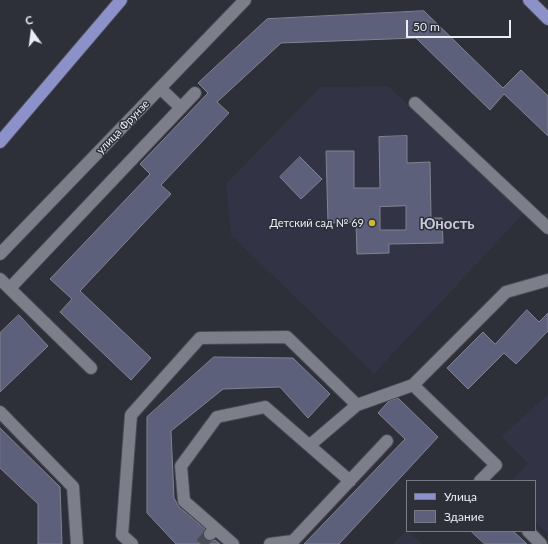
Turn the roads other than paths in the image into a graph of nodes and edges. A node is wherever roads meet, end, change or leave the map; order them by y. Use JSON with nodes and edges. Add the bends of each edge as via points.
{"nodes":[{"id":1,"x":121,"y":0,"type":"edge"},
{"id":2,"x":245,"y":0,"type":"edge"},
{"id":3,"x":528,"y":0,"type":"edge"},
{"id":4,"x":548,"y":19,"type":"edge"},
{"id":5,"x":160,"y":88,"type":"junction"},
{"id":6,"x":195,"y":93,"type":"dead end"},
{"id":7,"x":415,"y":103,"type":"dead end"},
{"id":8,"x":181,"y":108,"type":"junction"},
{"id":9,"x":0,"y":142,"type":"edge"},
{"id":10,"x":548,"y":228,"type":"edge"},
{"id":11,"x":0,"y":254,"type":"edge"},
{"id":12,"x":0,"y":279,"type":"edge"},
{"id":13,"x":548,"y":280,"type":"edge"},
{"id":14,"x":10,"y":288,"type":"junction"},
{"id":15,"x":91,"y":368,"type":"dead end"},
{"id":16,"x":413,"y":385,"type":"junction"},
{"id":17,"x":357,"y":405,"type":"junction"},
{"id":18,"x":0,"y":412,"type":"edge"},
{"id":19,"x":387,"y":441,"type":"dead end"},
{"id":20,"x":310,"y":445,"type":"junction"},
{"id":21,"x":350,"y":480,"type":"junction"},
{"id":22,"x":481,"y":480,"type":"edge"},
{"id":23,"x":529,"y":532,"type":"edge"},
{"id":24,"x":77,"y":544,"type":"edge"},
{"id":25,"x":132,"y":544,"type":"edge"},
{"id":26,"x":233,"y":544,"type":"edge"},
{"id":27,"x":270,"y":544,"type":"edge"},
{"id":28,"x":541,"y":544,"type":"edge"}],
"edges":[{"from":1,"to":9,"type":"main road"},
{"from":2,"to":5,"type":"street","name":"улица Фрунзе"},
{"from":3,"to":4,"type":"main road"},
{"from":5,"to":8,"type":"street"},
{"from":5,"to":11,"type":"street","name":"улица Фрунзе"},
{"from":6,"to":8,"type":"street"},
{"from":7,"to":10,"type":"street"},
{"from":8,"to":14,"type":"street"},
{"from":12,"to":14,"type":"street"},
{"from":13,"to":16,"type":"street","via":[[506,292]]},
{"from":14,"to":15,"type":"street"},
{"from":16,"to":17,"type":"street"},
{"from":16,"to":22,"type":"street","via":[[496,465]]},
{"from":17,"to":20,"type":"street"},
{"from":17,"to":25,"type":"street","via":[[287,336],[200,338],[131,414],[122,535]]},
{"from":18,"to":24,"type":"street","via":[[73,487]]},
{"from":19,"to":21,"type":"street"},
{"from":20,"to":21,"type":"street"},
{"from":20,"to":26,"type":"street","via":[[265,407],[217,417],[182,466],[184,501],[213,532]]},
{"from":21,"to":27,"type":"street","via":[[293,541]]},
{"from":23,"to":28,"type":"street"}]}
